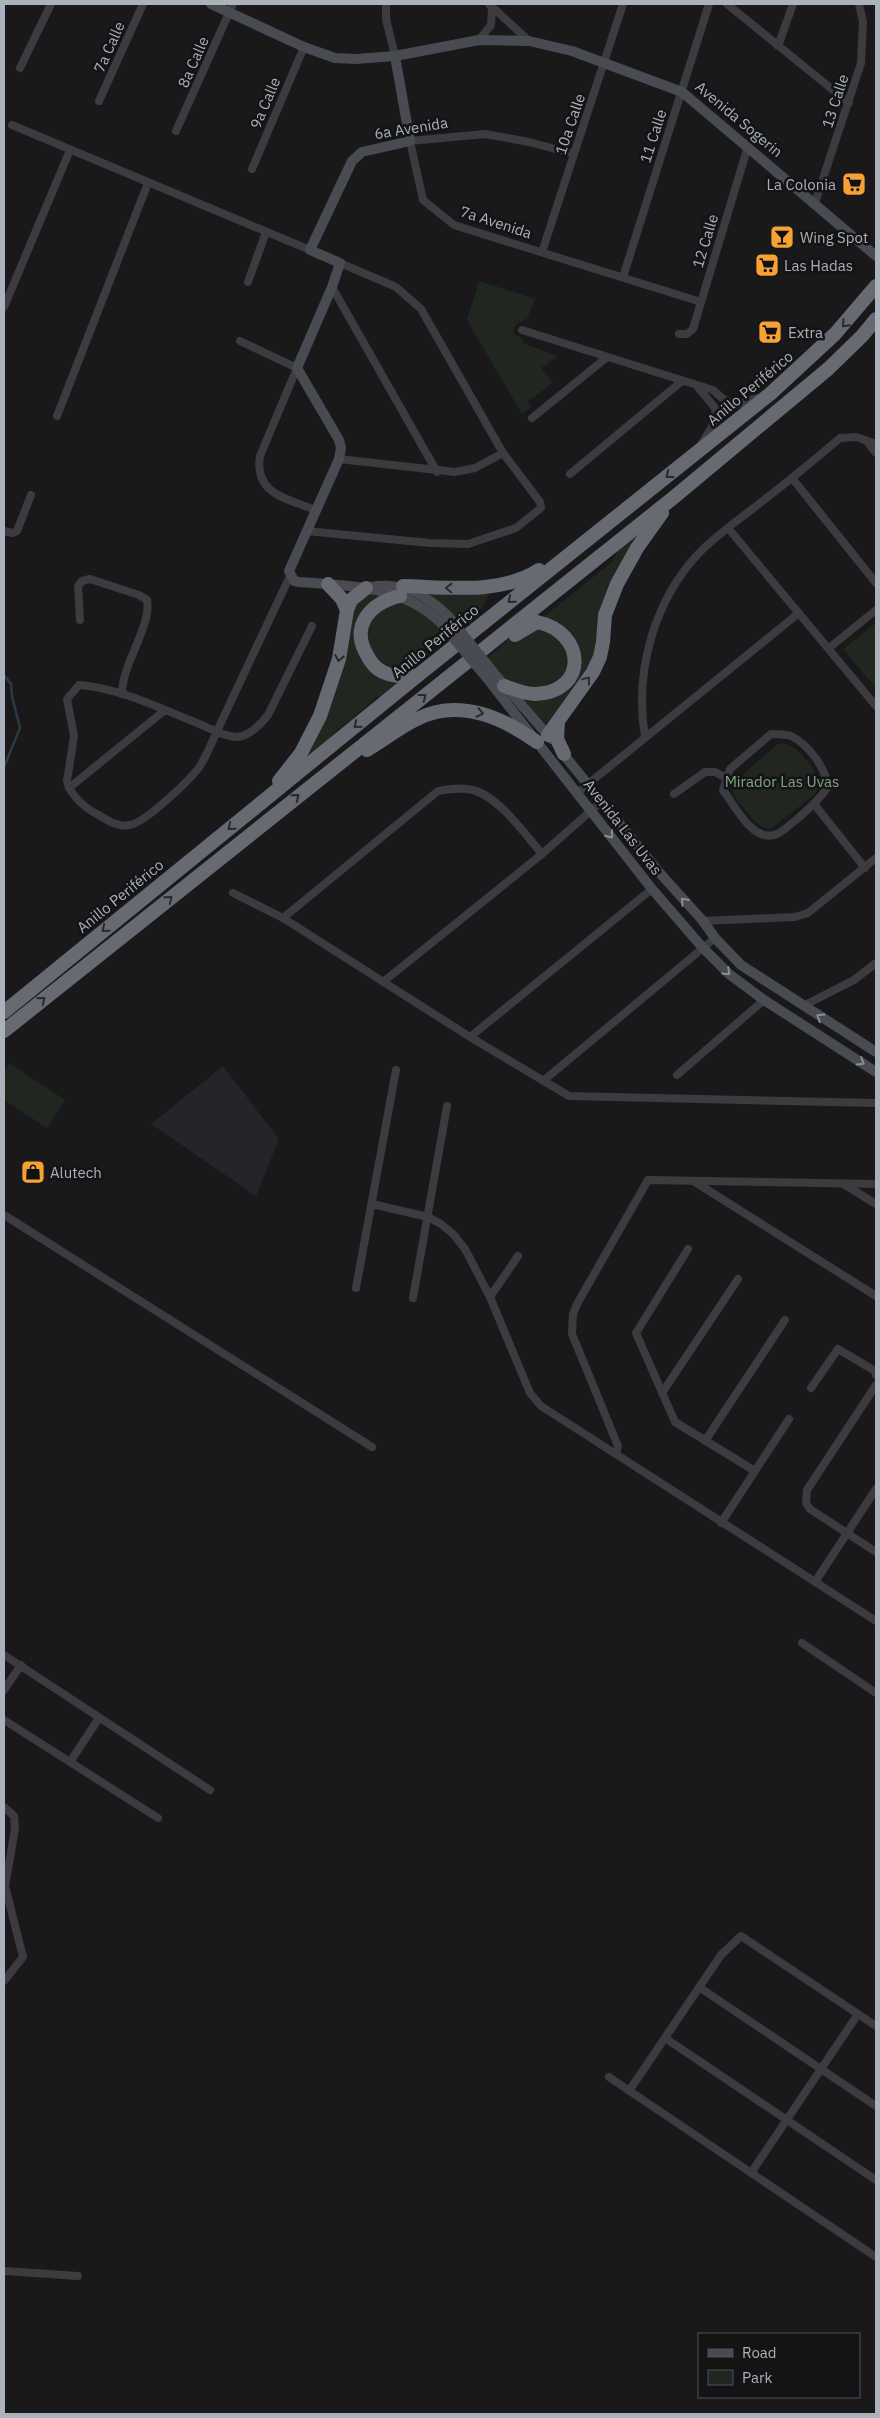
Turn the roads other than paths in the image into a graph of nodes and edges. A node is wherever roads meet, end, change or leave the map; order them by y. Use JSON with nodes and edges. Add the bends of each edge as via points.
{"nodes":[{"id":1,"x":51,"y":4,"type":"edge"},
{"id":2,"x":143,"y":4,"type":"edge"},
{"id":3,"x":211,"y":4,"type":"edge"},
{"id":4,"x":386,"y":4,"type":"edge"},
{"id":5,"x":623,"y":4,"type":"edge"},
{"id":6,"x":709,"y":4,"type":"edge"},
{"id":7,"x":727,"y":4,"type":"edge"},
{"id":8,"x":793,"y":4,"type":"edge"},
{"id":9,"x":859,"y":4,"type":"edge"},
{"id":10,"x":491,"y":6,"type":"edge"},
{"id":11,"x":232,"y":8,"type":"edge"},
{"id":12,"x":479,"y":40,"type":"junction"},
{"id":13,"x":529,"y":41,"type":"junction"},
{"id":14,"x":778,"y":46,"type":"junction"},
{"id":15,"x":304,"y":47,"type":"junction"},
{"id":16,"x":395,"y":56,"type":"junction"},
{"id":17,"x":604,"y":64,"type":"junction"},
{"id":18,"x":20,"y":68,"type":"dead end"},
{"id":19,"x":682,"y":92,"type":"junction"},
{"id":20,"x":99,"y":101,"type":"dead end"},
{"id":21,"x":849,"y":103,"type":"junction"},
{"id":22,"x":12,"y":125,"type":"dead end"},
{"id":23,"x":176,"y":131,"type":"dead end"},
{"id":24,"x":410,"y":141,"type":"junction"},
{"id":25,"x":748,"y":146,"type":"junction"},
{"id":26,"x":70,"y":150,"type":"junction"},
{"id":27,"x":574,"y":154,"type":"junction"},
{"id":28,"x":252,"y":169,"type":"dead end"},
{"id":29,"x":148,"y":183,"type":"junction"},
{"id":30,"x":815,"y":203,"type":"junction"},
{"id":31,"x":266,"y":232,"type":"junction"},
{"id":32,"x":310,"y":250,"type":"junction"},
{"id":33,"x":542,"y":252,"type":"junction"},
{"id":34,"x":876,"y":256,"type":"edge"},
{"id":35,"x":340,"y":263,"type":"junction"},
{"id":36,"x":623,"y":277,"type":"junction"},
{"id":37,"x":248,"y":282,"type":"dead end"},
{"id":38,"x":876,"y":286,"type":"edge"},
{"id":39,"x":332,"y":287,"type":"junction"},
{"id":40,"x":701,"y":302,"type":"junction"},
{"id":41,"x":4,"y":308,"type":"edge"},
{"id":42,"x":876,"y":318,"type":"edge"},
{"id":43,"x":522,"y":330,"type":"dead end"},
{"id":44,"x":679,"y":334,"type":"dead end"},
{"id":45,"x":240,"y":341,"type":"dead end"},
{"id":46,"x":606,"y":358,"type":"junction"},
{"id":47,"x":297,"y":368,"type":"junction"},
{"id":48,"x":682,"y":380,"type":"junction"},
{"id":49,"x":695,"y":384,"type":"junction"},
{"id":50,"x":770,"y":394,"type":"junction"},
{"id":51,"x":736,"y":405,"type":"junction"},
{"id":52,"x":57,"y":416,"type":"dead end"},
{"id":53,"x":532,"y":418,"type":"dead end"},
{"id":54,"x":716,"y":418,"type":"junction"},
{"id":55,"x":867,"y":441,"type":"junction"},
{"id":56,"x":876,"y":444,"type":"edge"},
{"id":57,"x":503,"y":453,"type":"junction"},
{"id":58,"x":876,"y":453,"type":"edge"},
{"id":59,"x":691,"y":458,"type":"junction"},
{"id":60,"x":338,"y":459,"type":"junction"},
{"id":61,"x":437,"y":472,"type":"junction"},
{"id":62,"x":570,"y":474,"type":"dead end"},
{"id":63,"x":792,"y":478,"type":"junction"},
{"id":64,"x":31,"y":495,"type":"dead end"},
{"id":65,"x":673,"y":498,"type":"junction"},
{"id":66,"x":316,"y":510,"type":"junction"},
{"id":67,"x":728,"y":528,"type":"junction"},
{"id":68,"x":4,"y":531,"type":"edge"},
{"id":69,"x":306,"y":531,"type":"junction"},
{"id":70,"x":576,"y":548,"type":"junction"},
{"id":71,"x":290,"y":576,"type":"junction"},
{"id":72,"x":876,"y":582,"type":"edge"},
{"id":73,"x":328,"y":584,"type":"junction"},
{"id":74,"x":366,"y":588,"type":"junction"},
{"id":75,"x":401,"y":591,"type":"junction"},
{"id":76,"x":346,"y":610,"type":"junction"},
{"id":77,"x":876,"y":610,"type":"edge"},
{"id":78,"x":799,"y":612,"type":"junction"},
{"id":79,"x":80,"y":620,"type":"dead end"},
{"id":80,"x":312,"y":626,"type":"dead end"},
{"id":81,"x":486,"y":647,"type":"junction"},
{"id":82,"x":829,"y":648,"type":"junction"},
{"id":83,"x":418,"y":676,"type":"junction"},
{"id":84,"x":490,"y":677,"type":"junction"},
{"id":85,"x":504,"y":686,"type":"junction"},
{"id":86,"x":122,"y":694,"type":"junction"},
{"id":87,"x":876,"y":706,"type":"edge"},
{"id":88,"x":165,"y":710,"type":"junction"},
{"id":89,"x":559,"y":719,"type":"junction"},
{"id":90,"x":217,"y":731,"type":"junction"},
{"id":91,"x":645,"y":737,"type":"junction"},
{"id":92,"x":542,"y":738,"type":"junction"},
{"id":93,"x":564,"y":754,"type":"junction"},
{"id":94,"x":726,"y":778,"type":"junction"},
{"id":95,"x":311,"y":784,"type":"junction"},
{"id":96,"x":588,"y":784,"type":"junction"},
{"id":97,"x":69,"y":788,"type":"junction"},
{"id":98,"x":577,"y":793,"type":"junction"},
{"id":99,"x":674,"y":794,"type":"dead end"},
{"id":100,"x":263,"y":801,"type":"junction"},
{"id":101,"x":602,"y":801,"type":"junction"},
{"id":102,"x":814,"y":804,"type":"junction"},
{"id":103,"x":590,"y":810,"type":"junction"},
{"id":104,"x":542,"y":854,"type":"junction"},
{"id":105,"x":876,"y":858,"type":"edge"},
{"id":106,"x":864,"y":868,"type":"junction"},
{"id":107,"x":652,"y":890,"type":"junction"},
{"id":108,"x":233,"y":893,"type":"dead end"},
{"id":109,"x":284,"y":918,"type":"junction"},
{"id":110,"x":702,"y":921,"type":"junction"},
{"id":111,"x":715,"y":938,"type":"junction"},
{"id":112,"x":703,"y":948,"type":"junction"},
{"id":113,"x":876,"y":963,"type":"edge"},
{"id":114,"x":383,"y":982,"type":"junction"},
{"id":115,"x":764,"y":1000,"type":"junction"},
{"id":116,"x":803,"y":1006,"type":"junction"},
{"id":117,"x":4,"y":1012,"type":"edge"},
{"id":118,"x":4,"y":1031,"type":"edge"},
{"id":119,"x":470,"y":1037,"type":"junction"},
{"id":120,"x":876,"y":1052,"type":"edge"},
{"id":121,"x":396,"y":1070,"type":"dead end"},
{"id":122,"x":876,"y":1072,"type":"edge"},
{"id":123,"x":677,"y":1075,"type":"dead end"},
{"id":124,"x":544,"y":1081,"type":"junction"},
{"id":125,"x":876,"y":1103,"type":"edge"},
{"id":126,"x":448,"y":1106,"type":"dead end"},
{"id":127,"x":694,"y":1181,"type":"junction"},
{"id":128,"x":844,"y":1184,"type":"junction"},
{"id":129,"x":876,"y":1184,"type":"edge"},
{"id":130,"x":372,"y":1204,"type":"junction"},
{"id":131,"x":876,"y":1204,"type":"edge"},
{"id":132,"x":4,"y":1215,"type":"edge"},
{"id":133,"x":428,"y":1217,"type":"junction"},
{"id":134,"x":688,"y":1248,"type":"dead end"},
{"id":135,"x":518,"y":1256,"type":"dead end"},
{"id":136,"x":738,"y":1279,"type":"dead end"},
{"id":137,"x":356,"y":1288,"type":"dead end"},
{"id":138,"x":876,"y":1296,"type":"edge"},
{"id":139,"x":490,"y":1297,"type":"junction"},
{"id":140,"x":413,"y":1298,"type":"dead end"},
{"id":141,"x":785,"y":1320,"type":"dead end"},
{"id":142,"x":876,"y":1375,"type":"edge"},
{"id":143,"x":876,"y":1385,"type":"edge"},
{"id":144,"x":811,"y":1388,"type":"dead end"},
{"id":145,"x":662,"y":1394,"type":"junction"},
{"id":146,"x":789,"y":1419,"type":"dead end"},
{"id":147,"x":705,"y":1441,"type":"junction"},
{"id":148,"x":372,"y":1447,"type":"dead end"},
{"id":149,"x":616,"y":1454,"type":"junction"},
{"id":150,"x":755,"y":1471,"type":"junction"},
{"id":151,"x":876,"y":1489,"type":"edge"},
{"id":152,"x":721,"y":1523,"type":"junction"},
{"id":153,"x":847,"y":1534,"type":"junction"},
{"id":154,"x":876,"y":1552,"type":"edge"},
{"id":155,"x":815,"y":1582,"type":"junction"},
{"id":156,"x":876,"y":1621,"type":"edge"},
{"id":157,"x":802,"y":1643,"type":"dead end"},
{"id":158,"x":4,"y":1655,"type":"edge"},
{"id":159,"x":21,"y":1664,"type":"junction"},
{"id":160,"x":4,"y":1690,"type":"edge"},
{"id":161,"x":876,"y":1693,"type":"edge"},
{"id":162,"x":99,"y":1718,"type":"junction"},
{"id":163,"x":4,"y":1720,"type":"edge"},
{"id":164,"x":70,"y":1762,"type":"junction"},
{"id":165,"x":210,"y":1790,"type":"dead end"},
{"id":166,"x":4,"y":1807,"type":"edge"},
{"id":167,"x":158,"y":1818,"type":"dead end"},
{"id":168,"x":4,"y":1981,"type":"edge"},
{"id":169,"x":700,"y":1987,"type":"junction"},
{"id":170,"x":858,"y":2014,"type":"junction"},
{"id":171,"x":876,"y":2026,"type":"edge"},
{"id":172,"x":665,"y":2038,"type":"junction"},
{"id":173,"x":821,"y":2069,"type":"junction"},
{"id":174,"x":609,"y":2077,"type":"dead end"},
{"id":175,"x":629,"y":2091,"type":"junction"},
{"id":176,"x":876,"y":2106,"type":"edge"},
{"id":177,"x":787,"y":2120,"type":"junction"},
{"id":178,"x":751,"y":2173,"type":"junction"},
{"id":179,"x":876,"y":2180,"type":"edge"},
{"id":180,"x":876,"y":2257,"type":"edge"},
{"id":181,"x":4,"y":2271,"type":"edge"},
{"id":182,"x":78,"y":2276,"type":"dead end"}],
"edges":[{"from":1,"to":18,"type":"street"},
{"from":2,"to":20,"type":"street","name":"7a Calle"},
{"from":3,"to":11,"type":"street","name":"Avenida Sogerin"},
{"from":4,"to":16,"type":"street","name":"7a Avenida","via":[[386,19]]},
{"from":5,"to":17,"type":"street","name":"10a Calle"},
{"from":6,"to":19,"type":"street","name":"11 Calle"},
{"from":7,"to":14,"type":"street"},
{"from":8,"to":14,"type":"street"},
{"from":9,"to":21,"type":"street","name":"13 Calle","via":[[861,63]]},
{"from":10,"to":12,"type":"street","via":[[491,26]]},
{"from":10,"to":13,"type":"street"},
{"from":11,"to":15,"type":"street","name":"Avenida Sogerin"},
{"from":11,"to":23,"type":"street","name":"8a Calle"},
{"from":12,"to":13,"type":"street","name":"Avenida Sogerin"},
{"from":12,"to":16,"type":"street","name":"Avenida Sogerin"},
{"from":13,"to":17,"type":"street","name":"Avenida Sogerin","via":[[572,51]]},
{"from":14,"to":21,"type":"street"},
{"from":15,"to":16,"type":"street","name":"Avenida Sogerin","via":[[335,58]]},
{"from":15,"to":28,"type":"street","name":"9a Calle"},
{"from":16,"to":24,"type":"street","name":"7a Avenida"},
{"from":17,"to":19,"type":"street","name":"Avenida Sogerin"},
{"from":17,"to":27,"type":"street","name":"10a Calle"},
{"from":19,"to":25,"type":"street","name":"Avenida Sogerin"},
{"from":19,"to":36,"type":"street","name":"11 Calle"},
{"from":21,"to":30,"type":"street","name":"13 Calle"},
{"from":22,"to":26,"type":"street"},
{"from":24,"to":27,"type":"street","name":"6a Avenida","via":[[485,134]]},
{"from":24,"to":32,"type":"street","name":"6a Avenida","via":[[362,152],[352,161]]},
{"from":24,"to":33,"type":"street","name":"7a Avenida","via":[[423,200],[437,213],[454,225]]},
{"from":25,"to":30,"type":"street","name":"Avenida Sogerin"},
{"from":25,"to":40,"type":"street","name":"12 Calle"},
{"from":26,"to":29,"type":"street"},
{"from":26,"to":41,"type":"street"},
{"from":27,"to":33,"type":"street","name":"10a Calle"},
{"from":29,"to":31,"type":"street"},
{"from":29,"to":52,"type":"street"},
{"from":30,"to":34,"type":"street","name":"Avenida Sogerin"},
{"from":31,"to":32,"type":"street"},
{"from":31,"to":37,"type":"street"},
{"from":32,"to":35,"type":"street"},
{"from":33,"to":36,"type":"street","name":"7a Avenida"},
{"from":35,"to":39,"type":"street"},
{"from":35,"to":57,"type":"street","via":[[396,287],[421,309]]},
{"from":36,"to":40,"type":"street","name":"7a Avenida"},
{"from":38,"to":50,"type":"highway","name":"Anillo Periférico","one_way":true,"via":[[835,334]]},
{"from":39,"to":47,"type":"street"},
{"from":39,"to":61,"type":"street"},
{"from":40,"to":44,"type":"street","name":"12 Calle","via":[[693,329],[687,334]]},
{"from":42,"to":65,"type":"highway","via":[[828,369]]},
{"from":43,"to":46,"type":"street"},
{"from":45,"to":47,"type":"street"},
{"from":46,"to":48,"type":"street"},
{"from":46,"to":53,"type":"street"},
{"from":47,"to":60,"type":"street","via":[[339,440]]},
{"from":47,"to":66,"type":"street","via":[[258,468],[262,480],[272,492]]},
{"from":48,"to":49,"type":"street"},
{"from":48,"to":62,"type":"street"},
{"from":49,"to":51,"type":"street","via":[[713,390]]},
{"from":49,"to":54,"type":"street","via":[[714,404]]},
{"from":50,"to":51,"type":"street"},
{"from":50,"to":59,"type":"highway","name":"Anillo Periférico"},
{"from":51,"to":54,"type":"street","via":[[726,408]]},
{"from":54,"to":59,"type":"street"},
{"from":55,"to":56,"type":"street"},
{"from":55,"to":58,"type":"street"},
{"from":55,"to":63,"type":"street","via":[[847,436],[840,438]]},
{"from":57,"to":61,"type":"street","via":[[475,468]]},
{"from":57,"to":69,"type":"street","via":[[540,502],[541,508],[516,528],[468,544]]},
{"from":59,"to":70,"type":"highway","name":"Anillo Periférico","one_way":true},
{"from":60,"to":61,"type":"street"},
{"from":60,"to":66,"type":"street"},
{"from":63,"to":67,"type":"street"},
{"from":63,"to":72,"type":"street"},
{"from":64,"to":68,"type":"street","via":[[16,531]]},
{"from":65,"to":81,"type":"highway"},
{"from":89,"to":65,"type":"highway","one_way":true,"via":[[600,657],[605,615],[626,566]]},
{"from":66,"to":69,"type":"street"},
{"from":67,"to":78,"type":"street"},
{"from":67,"to":91,"type":"street","via":[[700,552],[676,583],[652,631],[641,692],[640,710]]},
{"from":69,"to":71,"type":"street","via":[[291,565]]},
{"from":70,"to":75,"type":"highway","one_way":true,"via":[[527,578],[501,584]]},
{"from":70,"to":83,"type":"highway","name":"Anillo Periférico","one_way":true},
{"from":71,"to":73,"type":"street","name":"Avenida Las Uvas","via":[[299,582]]},
{"from":71,"to":90,"type":"street"},
{"from":73,"to":74,"type":"street","name":"Avenida Las Uvas"},
{"from":73,"to":76,"type":"highway","via":[[342,599]]},
{"from":74,"to":75,"type":"street","name":"Avenida Las Uvas"},
{"from":74,"to":76,"type":"highway","via":[[350,600]]},
{"from":75,"to":83,"type":"highway","via":[[374,607],[365,618],[360,631],[361,645],[370,661],[383,672]]},
{"from":75,"to":84,"type":"street","name":"Avenida Las Uvas","bridge":true,"via":[[422,595]]},
{"from":76,"to":100,"type":"highway","one_way":true,"via":[[339,659],[320,716],[301,753]]},
{"from":77,"to":82,"type":"street"},
{"from":78,"to":82,"type":"street"},
{"from":78,"to":91,"type":"street"},
{"from":79,"to":86,"type":"street","via":[[78,586],[82,581],[90,580],[147,600],[149,606],[122,681]]},
{"from":80,"to":90,"type":"street","via":[[268,716],[260,725],[237,736]]},
{"from":81,"to":85,"type":"highway","via":[[510,638],[536,622],[561,631],[572,645],[575,670],[559,687],[533,694]]},
{"from":95,"to":81,"type":"highway","one_way":true},
{"from":82,"to":87,"type":"street"},
{"from":83,"to":100,"type":"highway","name":"Anillo Periférico","one_way":true},
{"from":84,"to":85,"type":"street","name":"Avenida Las Uvas"},
{"from":84,"to":92,"type":"street","name":"Avenida Las Uvas"},
{"from":85,"to":92,"type":"street","name":"Avenida Las Uvas"},
{"from":86,"to":88,"type":"street"},
{"from":86,"to":97,"type":"street","via":[[102,686],[79,684],[67,699],[74,736],[67,781]]},
{"from":88,"to":90,"type":"street"},
{"from":88,"to":97,"type":"street"},
{"from":89,"to":92,"type":"highway"},
{"from":89,"to":93,"type":"highway","via":[[557,739]]},
{"from":90,"to":97,"type":"street","via":[[200,766],[183,785],[130,826],[117,825],[94,813]]},
{"from":91,"to":96,"type":"street"},
{"from":92,"to":93,"type":"street","name":"Avenida Las Uvas"},
{"from":95,"to":92,"type":"highway","one_way":true,"via":[[416,719],[448,710],[481,713]]},
{"from":92,"to":98,"type":"street","name":"Avenida Las Uvas"},
{"from":93,"to":96,"type":"street","name":"Avenida Las Uvas"},
{"from":94,"to":99,"type":"street","via":[[712,771],[705,772]]},
{"from":94,"to":102,"type":"street","via":[[723,790],[749,825],[768,836],[778,834]]},
{"from":94,"to":102,"type":"street","via":[[730,769],[772,734],[789,735],[801,742],[826,776],[828,786]]},
{"from":118,"to":95,"type":"highway","one_way":true},
{"from":96,"to":98,"type":"street"},
{"from":96,"to":101,"type":"street","name":"Avenida Las Uvas"},
{"from":98,"to":103,"type":"street","name":"Avenida Las Uvas"},
{"from":100,"to":117,"type":"highway","name":"Anillo Periférico","one_way":true},
{"from":101,"to":103,"type":"street"},
{"from":110,"to":101,"type":"street","name":"Avenida Las Uvas","one_way":true},
{"from":102,"to":106,"type":"street"},
{"from":103,"to":104,"type":"street"},
{"from":103,"to":107,"type":"street","name":"Avenida Las Uvas","one_way":true},
{"from":104,"to":109,"type":"street","via":[[492,800],[474,790],[438,791]]},
{"from":104,"to":114,"type":"street"},
{"from":105,"to":106,"type":"street"},
{"from":106,"to":110,"type":"street","via":[[808,913],[796,917]]},
{"from":107,"to":112,"type":"street","name":"Avenida Las Uvas"},
{"from":107,"to":119,"type":"street"},
{"from":108,"to":109,"type":"street"},
{"from":109,"to":114,"type":"street"},
{"from":110,"to":111,"type":"street","name":"Avenida Las Uvas"},
{"from":111,"to":112,"type":"street"},
{"from":111,"to":116,"type":"street","name":"Avenida Las Uvas","via":[[741,965]]},
{"from":112,"to":115,"type":"street","name":"Avenida Las Uvas","one_way":true,"via":[[729,974]]},
{"from":112,"to":124,"type":"street"},
{"from":113,"to":116,"type":"street","via":[[854,980]]},
{"from":114,"to":119,"type":"street"},
{"from":115,"to":122,"type":"street","name":"Avenida Las Uvas","one_way":true},
{"from":115,"to":123,"type":"street"},
{"from":120,"to":116,"type":"street","name":"Avenida Las Uvas","one_way":true},
{"from":119,"to":124,"type":"street"},
{"from":121,"to":130,"type":"street"},
{"from":124,"to":125,"type":"street","via":[[569,1096]]},
{"from":126,"to":133,"type":"street"},
{"from":127,"to":128,"type":"street"},
{"from":127,"to":138,"type":"street"},
{"from":127,"to":149,"type":"street","via":[[648,1180],[573,1314],[572,1334],[618,1446]]},
{"from":128,"to":129,"type":"street"},
{"from":128,"to":131,"type":"street"},
{"from":130,"to":133,"type":"street"},
{"from":130,"to":137,"type":"street"},
{"from":132,"to":148,"type":"street"},
{"from":133,"to":139,"type":"street","via":[[453,1234],[465,1249]]},
{"from":133,"to":140,"type":"street"},
{"from":134,"to":145,"type":"street","via":[[636,1333]]},
{"from":135,"to":139,"type":"street"},
{"from":136,"to":145,"type":"street"},
{"from":139,"to":149,"type":"street","via":[[530,1393],[541,1406]]},
{"from":141,"to":147,"type":"street"},
{"from":142,"to":144,"type":"street","via":[[875,1371],[838,1349]]},
{"from":143,"to":153,"type":"street","via":[[807,1490],[806,1502],[810,1509]]},
{"from":145,"to":147,"type":"street","via":[[675,1422]]},
{"from":146,"to":150,"type":"street"},
{"from":147,"to":150,"type":"street"},
{"from":149,"to":152,"type":"street"},
{"from":150,"to":152,"type":"street"},
{"from":151,"to":153,"type":"street"},
{"from":152,"to":155,"type":"street"},
{"from":153,"to":154,"type":"street"},
{"from":153,"to":155,"type":"street"},
{"from":155,"to":156,"type":"street"},
{"from":157,"to":161,"type":"street"},
{"from":158,"to":159,"type":"street"},
{"from":159,"to":160,"type":"street"},
{"from":159,"to":162,"type":"street"},
{"from":162,"to":164,"type":"street"},
{"from":162,"to":165,"type":"street"},
{"from":163,"to":164,"type":"street"},
{"from":164,"to":167,"type":"street"},
{"from":166,"to":168,"type":"street","via":[[14,1816],[5,1886],[23,1957]]},
{"from":169,"to":170,"type":"street","via":[[721,1955],[741,1936]]},
{"from":169,"to":172,"type":"street"},
{"from":169,"to":173,"type":"street"},
{"from":170,"to":171,"type":"street"},
{"from":170,"to":173,"type":"street"},
{"from":172,"to":175,"type":"street"},
{"from":172,"to":177,"type":"street"},
{"from":173,"to":176,"type":"street"},
{"from":173,"to":177,"type":"street"},
{"from":174,"to":175,"type":"street"},
{"from":175,"to":178,"type":"street"},
{"from":177,"to":178,"type":"street"},
{"from":177,"to":179,"type":"street"},
{"from":178,"to":180,"type":"street"},
{"from":181,"to":182,"type":"street"}]}
